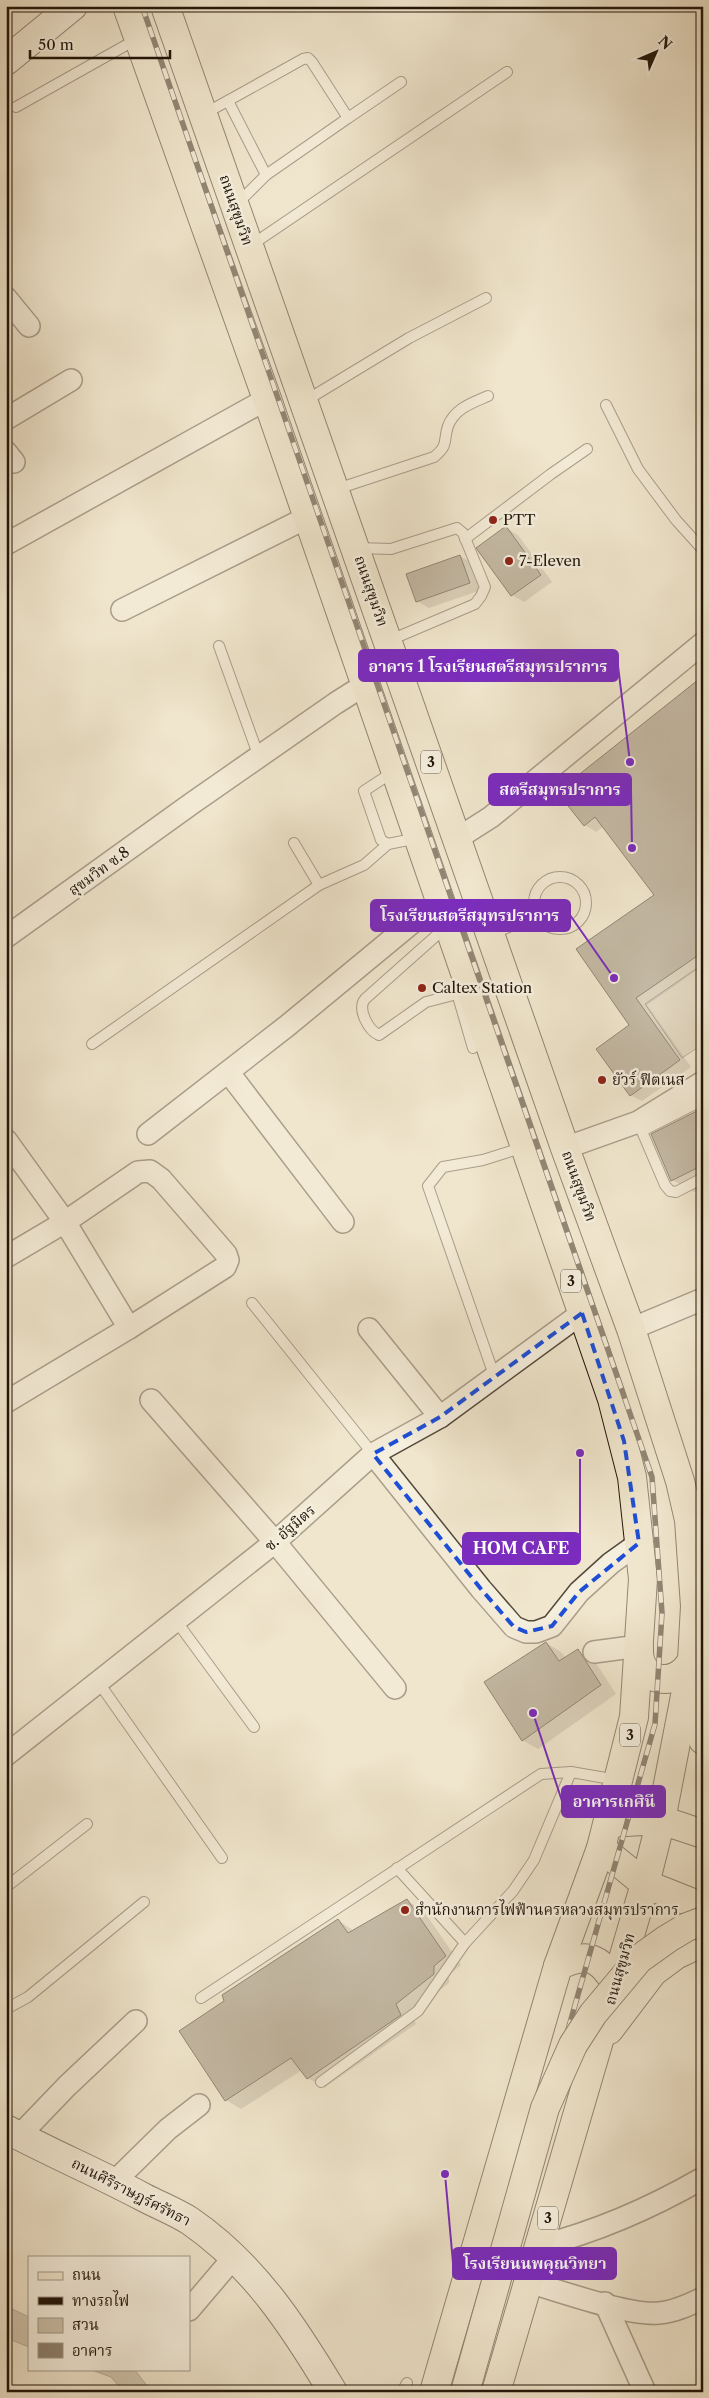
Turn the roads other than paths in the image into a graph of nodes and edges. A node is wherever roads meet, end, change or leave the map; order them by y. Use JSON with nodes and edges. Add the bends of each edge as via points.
{"nodes":[{"id":1,"x":72,"y":6,"type":"edge"},
{"id":2,"x":127,"y":6,"type":"edge"},
{"id":3,"x":165,"y":6,"type":"edge"},
{"id":4,"x":138,"y":38,"type":"junction"},
{"id":5,"x":6,"y":61,"type":"edge"},
{"id":6,"x":507,"y":72,"type":"dead end"},
{"id":7,"x":401,"y":82,"type":"dead end"},
{"id":8,"x":228,"y":101,"type":"junction"},
{"id":9,"x":16,"y":107,"type":"dead end"},
{"id":10,"x":203,"y":114,"type":"junction"},
{"id":11,"x":348,"y":118,"type":"junction"},
{"id":12,"x":266,"y":175,"type":"junction"},
{"id":13,"x":235,"y":206,"type":"junction"},
{"id":14,"x":249,"y":246,"type":"junction"},
{"id":15,"x":6,"y":298,"type":"edge"},
{"id":16,"x":486,"y":298,"type":"dead end"},
{"id":17,"x":29,"y":326,"type":"dead end"},
{"id":18,"x":72,"y":380,"type":"dead end"},
{"id":19,"x":488,"y":396,"type":"dead end"},
{"id":20,"x":267,"y":399,"type":"junction"},
{"id":21,"x":305,"y":401,"type":"junction"},
{"id":22,"x":606,"y":405,"type":"dead end"},
{"id":23,"x":6,"y":420,"type":"edge"},
{"id":24,"x":588,"y":449,"type":"dead end"},
{"id":25,"x":336,"y":489,"type":"junction"},
{"id":26,"x":308,"y":517,"type":"junction"},
{"id":27,"x":465,"y":538,"type":"junction"},
{"id":28,"x":6,"y":544,"type":"edge"},
{"id":29,"x":356,"y":548,"type":"junction"},
{"id":30,"x":703,"y":550,"type":"edge"},
{"id":31,"x":122,"y":610,"type":"dead end"},
{"id":32,"x":388,"y":641,"type":"junction"},
{"id":33,"x":703,"y":643,"type":"edge"},
{"id":34,"x":219,"y":646,"type":"dead end"},
{"id":35,"x":366,"y":684,"type":"junction"},
{"id":36,"x":259,"y":757,"type":"junction"},
{"id":37,"x":396,"y":771,"type":"junction"},
{"id":38,"x":420,"y":838,"type":"junction"},
{"id":39,"x":458,"y":838,"type":"junction"},
{"id":40,"x":294,"y":843,"type":"dead end"},
{"id":41,"x":388,"y":844,"type":"junction"},
{"id":42,"x":319,"y":885,"type":"junction"},
{"id":43,"x":445,"y":914,"type":"junction"},
{"id":44,"x":537,"y":915,"type":"junction"},
{"id":45,"x":491,"y":935,"type":"junction"},
{"id":46,"x":6,"y":937,"type":"edge"},
{"id":47,"x":464,"y":992,"type":"junction"},
{"id":48,"x":92,"y":1044,"type":"dead end"},
{"id":49,"x":473,"y":1048,"type":"dead end"},
{"id":50,"x":229,"y":1073,"type":"junction"},
{"id":51,"x":703,"y":1082,"type":"edge"},
{"id":52,"x":703,"y":1100,"type":"edge"},
{"id":53,"x":640,"y":1126,"type":"junction"},
{"id":54,"x":148,"y":1134,"type":"dead end"},
{"id":55,"x":6,"y":1140,"type":"edge"},
{"id":56,"x":524,"y":1147,"type":"junction"},
{"id":57,"x":565,"y":1148,"type":"junction"},
{"id":58,"x":703,"y":1178,"type":"edge"},
{"id":59,"x":65,"y":1222,"type":"junction"},
{"id":60,"x":343,"y":1222,"type":"dead end"},
{"id":61,"x":6,"y":1257,"type":"edge"},
{"id":62,"x":703,"y":1299,"type":"edge"},
{"id":63,"x":252,"y":1302,"type":"dead end"},
{"id":64,"x":582,"y":1313,"type":"junction"},
{"id":65,"x":129,"y":1328,"type":"junction"},
{"id":66,"x":631,"y":1329,"type":"junction"},
{"id":67,"x":369,"y":1330,"type":"dead end"},
{"id":68,"x":494,"y":1375,"type":"junction"},
{"id":69,"x":150,"y":1400,"type":"dead end"},
{"id":70,"x":6,"y":1402,"type":"edge"},
{"id":71,"x":440,"y":1417,"type":"junction"},
{"id":72,"x":373,"y":1454,"type":"junction"},
{"id":73,"x":275,"y":1542,"type":"junction"},
{"id":74,"x":639,"y":1543,"type":"junction"},
{"id":75,"x":177,"y":1622,"type":"junction"},
{"id":76,"x":639,"y":1646,"type":"junction"},
{"id":77,"x":594,"y":1652,"type":"dead end"},
{"id":78,"x":692,"y":1660,"type":"junction"},
{"id":79,"x":99,"y":1683,"type":"junction"},
{"id":80,"x":395,"y":1688,"type":"dead end"},
{"id":81,"x":254,"y":1726,"type":"dead end"},
{"id":82,"x":703,"y":1740,"type":"edge"},
{"id":83,"x":6,"y":1755,"type":"edge"},
{"id":84,"x":571,"y":1772,"type":"junction"},
{"id":85,"x":620,"y":1780,"type":"junction"},
{"id":86,"x":661,"y":1820,"type":"junction"},
{"id":87,"x":88,"y":1824,"type":"dead end"},
{"id":88,"x":703,"y":1834,"type":"edge"},
{"id":89,"x":605,"y":1836,"type":"junction"},
{"id":90,"x":222,"y":1858,"type":"dead end"},
{"id":91,"x":398,"y":1868,"type":"junction"},
{"id":92,"x":646,"y":1884,"type":"junction"},
{"id":93,"x":6,"y":1887,"type":"edge"},
{"id":94,"x":144,"y":1902,"type":"dead end"},
{"id":95,"x":703,"y":1907,"type":"edge"},
{"id":96,"x":703,"y":1920,"type":"edge"},
{"id":97,"x":703,"y":1942,"type":"edge"},
{"id":98,"x":466,"y":1944,"type":"junction"},
{"id":99,"x":558,"y":1966,"type":"junction"},
{"id":100,"x":616,"y":1984,"type":"junction"},
{"id":101,"x":201,"y":1998,"type":"dead end"},
{"id":102,"x":6,"y":2010,"type":"edge"},
{"id":103,"x":136,"y":2020,"type":"dead end"},
{"id":104,"x":599,"y":2043,"type":"junction"},
{"id":105,"x":321,"y":2082,"type":"dead end"},
{"id":106,"x":199,"y":2105,"type":"dead end"},
{"id":107,"x":13,"y":2132,"type":"edge"},
{"id":108,"x":703,"y":2178,"type":"edge"},
{"id":109,"x":114,"y":2182,"type":"junction"},
{"id":110,"x":540,"y":2246,"type":"junction"},
{"id":111,"x":234,"y":2257,"type":"junction"},
{"id":112,"x":528,"y":2282,"type":"junction"},
{"id":113,"x":703,"y":2298,"type":"edge"},
{"id":114,"x":605,"y":2303,"type":"junction"},
{"id":115,"x":190,"y":2309,"type":"edge"},
{"id":116,"x":333,"y":2392,"type":"edge"},
{"id":117,"x":434,"y":2392,"type":"edge"},
{"id":118,"x":465,"y":2392,"type":"edge"},
{"id":119,"x":496,"y":2392,"type":"edge"},
{"id":120,"x":645,"y":2392,"type":"edge"}],
"edges":[{"from":1,"to":5,"type":"street"},
{"from":2,"to":4,"type":"main road","number":"3"},
{"from":3,"to":10,"type":"main road","name":"ถนนสุขุมวิท","number":"3"},
{"from":4,"to":9,"type":"lane"},
{"from":4,"to":20,"type":"main road","number":"3"},
{"from":6,"to":14,"type":"lane"},
{"from":7,"to":11,"type":"lane"},
{"from":8,"to":10,"type":"lane"},
{"from":8,"to":11,"type":"lane","via":[[308,58]]},
{"from":8,"to":12,"type":"lane"},
{"from":10,"to":13,"type":"main road","name":"ถนนสุขุมวิท","number":"3"},
{"from":11,"to":12,"type":"lane"},
{"from":12,"to":13,"type":"lane"},
{"from":13,"to":14,"type":"main road","name":"ถนนสุขุมวิท","number":"3"},
{"from":14,"to":21,"type":"main road","name":"ถนนสุขุมวิท","number":"3"},
{"from":15,"to":17,"type":"street"},
{"from":16,"to":21,"type":"lane","via":[[409,338]]},
{"from":18,"to":23,"type":"street"},
{"from":19,"to":25,"type":"lane","via":[[460,409],[448,426],[444,449],[434,457]]},
{"from":20,"to":26,"type":"main road","number":"3"},
{"from":20,"to":28,"type":"street"},
{"from":21,"to":25,"type":"main road","name":"ถนนสุขุมวิท","number":"3"},
{"from":22,"to":30,"type":"lane","via":[[638,469]]},
{"from":24,"to":27,"type":"lane"},
{"from":25,"to":29,"type":"main road","name":"ถนนสุขุมวิท","number":"3"},
{"from":26,"to":31,"type":"street"},
{"from":26,"to":35,"type":"main road","number":"3"},
{"from":27,"to":29,"type":"lane","via":[[457,528],[391,549]]},
{"from":27,"to":32,"type":"lane","via":[[485,587],[481,596],[475,604]]},
{"from":29,"to":32,"type":"main road","name":"ถนนสุขุมวิท","number":"3"},
{"from":32,"to":39,"type":"main road","name":"ถนนสุขุมวิท","number":"3"},
{"from":33,"to":39,"type":"street","via":[[491,817]]},
{"from":34,"to":36,"type":"lane"},
{"from":35,"to":36,"type":"street","name":"สุขมวิท ซ.8"},
{"from":35,"to":37,"type":"main road","number":"3"},
{"from":36,"to":46,"type":"street","name":"สุขมวิท ซ.8"},
{"from":37,"to":38,"type":"main road","number":"3"},
{"from":37,"to":41,"type":"lane","via":[[364,791],[382,840]]},
{"from":38,"to":41,"type":"lane"},
{"from":38,"to":43,"type":"main road","number":"3"},
{"from":39,"to":45,"type":"main road","name":"ถนนสุขุมวิท","number":"3"},
{"from":40,"to":42,"type":"lane"},
{"from":41,"to":42,"type":"lane","via":[[364,865]]},
{"from":42,"to":48,"type":"lane"},
{"from":43,"to":47,"type":"main road","number":"3"},
{"from":43,"to":47,"type":"lane","via":[[360,1004],[360,1009],[374,1033],[379,1035],[426,1002]]},
{"from":43,"to":50,"type":"street","via":[[412,923]]},
{"from":44,"to":44,"type":"lane","via":[[534,897],[544,882],[560,876],[582,887],[586,911],[576,924],[568,928],[550,927]]},
{"from":44,"to":45,"type":"lane"},
{"from":45,"to":57,"type":"main road","name":"ถนนสุขุมวิท","number":"3"},
{"from":47,"to":49,"type":"lane"},
{"from":47,"to":56,"type":"main road","number":"3"},
{"from":50,"to":54,"type":"street"},
{"from":50,"to":60,"type":"street"},
{"from":51,"to":53,"type":"street"},
{"from":52,"to":53,"type":"lane"},
{"from":53,"to":57,"type":"street"},
{"from":53,"to":58,"type":"lane","via":[[670,1191],[676,1192]]},
{"from":55,"to":59,"type":"street"},
{"from":56,"to":64,"type":"main road","number":"3"},
{"from":56,"to":68,"type":"lane","via":[[483,1160],[443,1167],[428,1186]]},
{"from":57,"to":66,"type":"main road","name":"ถนนสุขุมวิท","number":"3"},
{"from":59,"to":61,"type":"street"},
{"from":59,"to":65,"type":"street"},
{"from":59,"to":65,"type":"street","via":[[138,1172],[150,1171],[161,1179],[226,1254],[225,1267]]},
{"from":62,"to":66,"type":"street"},
{"from":63,"to":72,"type":"lane"},
{"from":64,"to":68,"type":"street","name":"ซ. อัฐมิตร"},
{"from":64,"to":74,"type":"main road","number":"3","via":[[624,1441],[632,1477]]},
{"from":65,"to":70,"type":"street"},
{"from":66,"to":78,"type":"main road","name":"ถนนสุขุมวิท","number":"3","via":[[692,1518],[695,1606]]},
{"from":67,"to":71,"type":"street"},
{"from":68,"to":71,"type":"street","name":"ซ. อัฐมิตร"},
{"from":69,"to":73,"type":"street"},
{"from":71,"to":72,"type":"street","name":"ซ. อัฐมิตร"},
{"from":72,"to":73,"type":"street","name":"ซ. อัฐมิตร"},
{"from":72,"to":74,"type":"street","via":[[481,1589],[514,1627],[526,1632],[552,1626],[579,1592]]},
{"from":73,"to":75,"type":"street","name":"ซ. อัฐมิตร"},
{"from":73,"to":80,"type":"street"},
{"from":74,"to":76,"type":"main road","number":"3","via":[[643,1579]]},
{"from":75,"to":79,"type":"street","name":"ซ. อัฐมิตร"},
{"from":75,"to":81,"type":"lane"},
{"from":76,"to":77,"type":"street"},
{"from":76,"to":78,"type":"main road","via":[[641,1664],[654,1677],[663,1680],[681,1675]]},
{"from":76,"to":85,"type":"main road","number":"3","via":[[634,1717]]},
{"from":78,"to":82,"type":"main road"},
{"from":78,"to":86,"type":"main road","name":"ถนนสุขุมวิท","number":"3"},
{"from":79,"to":83,"type":"street","name":"ซ. อัฐมิตร"},
{"from":79,"to":90,"type":"lane"},
{"from":84,"to":85,"type":"lane"},
{"from":84,"to":91,"type":"lane","via":[[541,1774]]},
{"from":84,"to":98,"type":"lane","via":[[534,1860],[513,1891]]},
{"from":85,"to":89,"type":"main road","number":"3"},
{"from":86,"to":88,"type":"main road"},
{"from":86,"to":89,"type":"main road"},
{"from":86,"to":92,"type":"main road","name":"ถนนสุขุมวิท","number":"3"},
{"from":87,"to":93,"type":"lane"},
{"from":89,"to":92,"type":"main road"},
{"from":89,"to":99,"type":"main road","number":"3"},
{"from":91,"to":98,"type":"lane"},
{"from":91,"to":101,"type":"lane"},
{"from":92,"to":95,"type":"main road"},
{"from":92,"to":100,"type":"main road","name":"ถนนสุขุมวิท","number":"3"},
{"from":94,"to":102,"type":"lane","via":[[28,1997]]},
{"from":96,"to":118,"type":"main road","bridge":true,"via":[[639,1959],[593,2014],[573,2045],[545,2108]]},
{"from":97,"to":104,"type":"main road","via":[[676,1955],[653,1972]]},
{"from":98,"to":105,"type":"lane","via":[[418,2011]]},
{"from":99,"to":100,"type":"main road","via":[[575,1958],[592,1958],[607,1970]]},
{"from":99,"to":117,"type":"main road","number":"3"},
{"from":100,"to":104,"type":"main road","name":"ถนนสุขุมวิท","number":"3"},
{"from":103,"to":107,"type":"street"},
{"from":104,"to":110,"type":"main road","name":"ถนนสุขุมวิท","number":"3"},
{"from":106,"to":109,"type":"street","via":[[150,2146]]},
{"from":107,"to":109,"type":"street","name":"ถนนศิริราษฎร์ศรัทธา"},
{"from":108,"to":110,"type":"street","via":[[618,2222]]},
{"from":109,"to":111,"type":"street","name":"ถนนศิริราษฎร์ศรัทธา","via":[[189,2220]]},
{"from":110,"to":112,"type":"main road","name":"ถนนสุขุมวิท","number":"3"},
{"from":111,"to":115,"type":"street"},
{"from":111,"to":116,"type":"street","name":"ถนนศิริราษฎร์ศรัทธา","via":[[274,2300]]},
{"from":112,"to":114,"type":"street"},
{"from":112,"to":119,"type":"main road","name":"ถนนสุขุมวิท","number":"3"},
{"from":113,"to":114,"type":"street","via":[[659,2313],[629,2310]]},
{"from":114,"to":120,"type":"street"}]}
